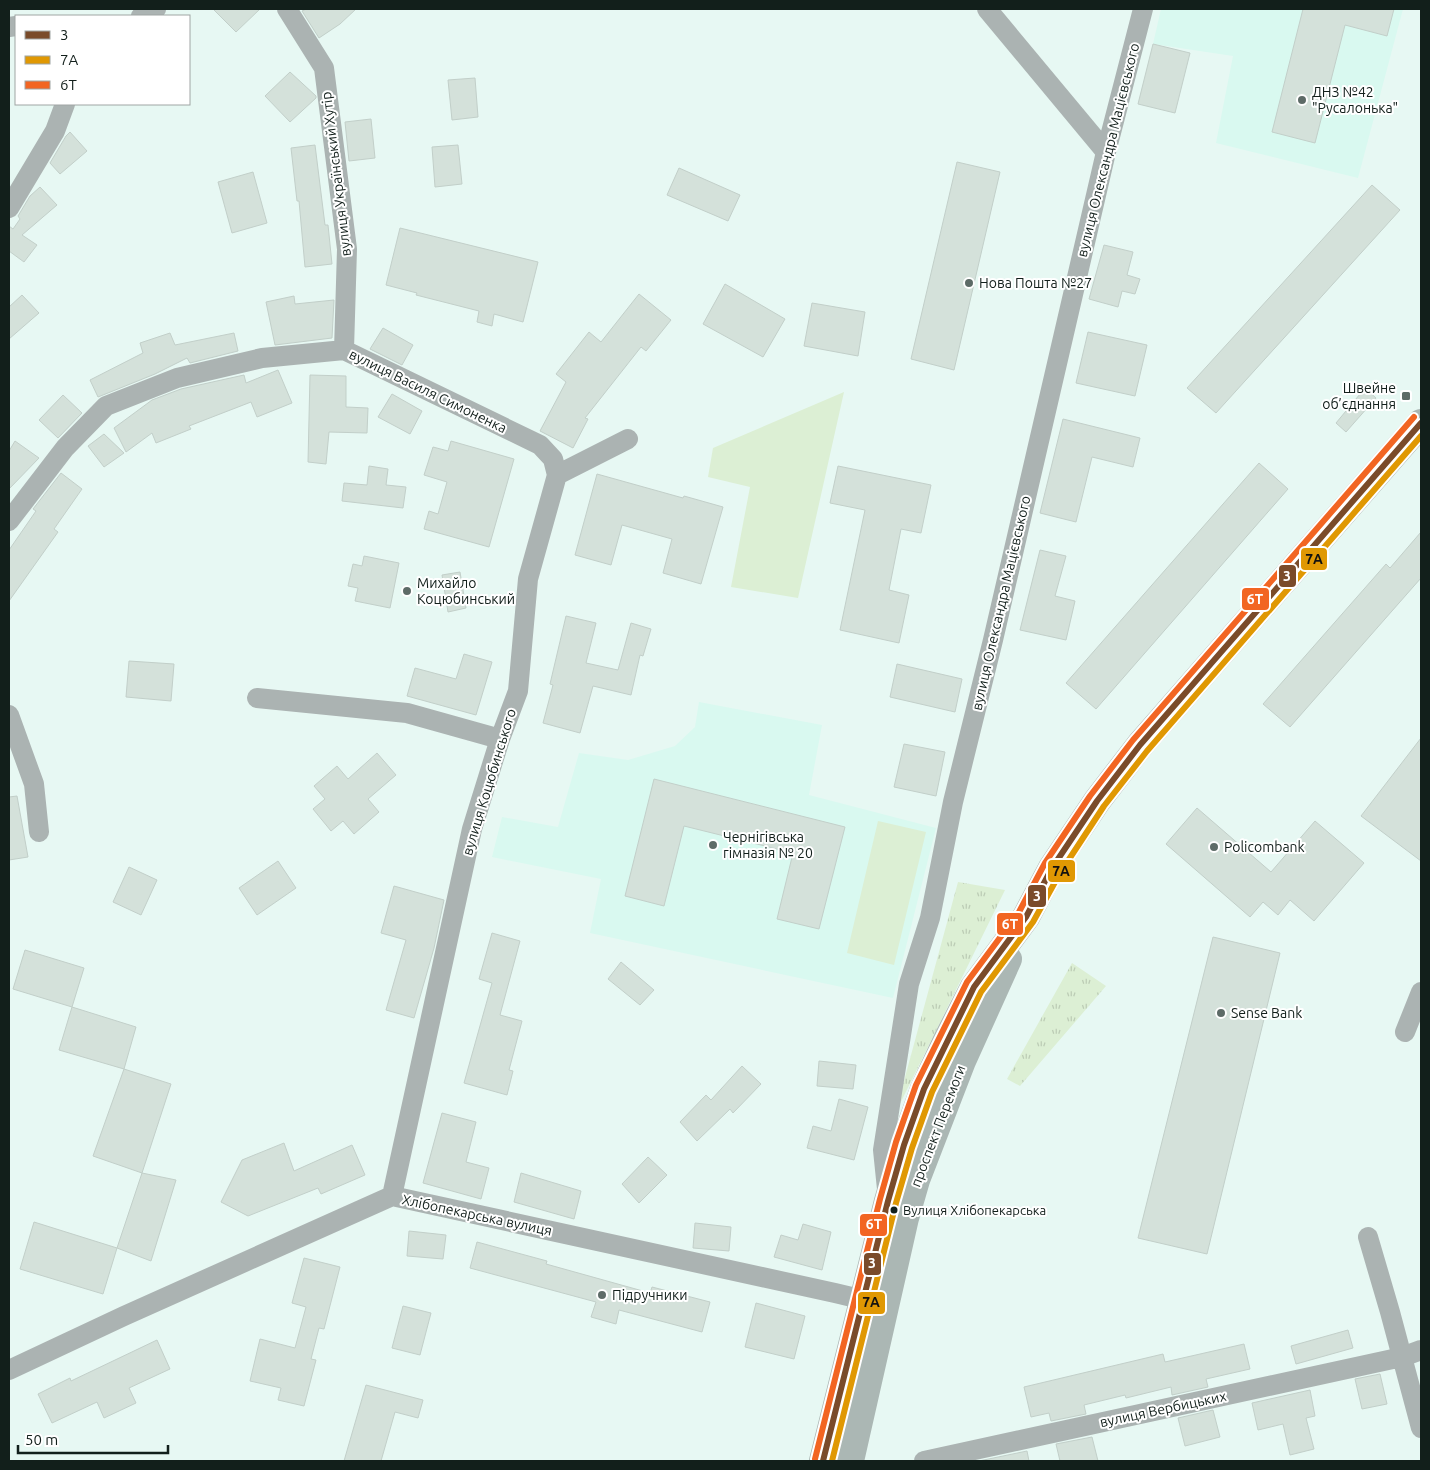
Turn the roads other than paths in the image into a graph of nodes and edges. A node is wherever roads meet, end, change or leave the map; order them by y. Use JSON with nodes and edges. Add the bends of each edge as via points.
{"nodes":[{"id":1,"x":156,"y":9,"type":"edge"},
{"id":2,"x":987,"y":9,"type":"edge"},
{"id":3,"x":1143,"y":9,"type":"edge"},
{"id":4,"x":291,"y":10,"type":"edge"},
{"id":5,"x":143,"y":15,"type":"edge"},
{"id":6,"x":66,"y":105,"type":"edge"},
{"id":7,"x":1106,"y":152,"type":"junction"},
{"id":8,"x":9,"y":208,"type":"edge"},
{"id":9,"x":344,"y":350,"type":"junction"},
{"id":10,"x":1421,"y":423,"type":"edge"},
{"id":11,"x":628,"y":439,"type":"dead end"},
{"id":12,"x":557,"y":475,"type":"junction"},
{"id":13,"x":9,"y":521,"type":"edge"},
{"id":14,"x":256,"y":698,"type":"dead end"},
{"id":15,"x":9,"y":715,"type":"edge"},
{"id":16,"x":500,"y":740,"type":"junction"},
{"id":17,"x":39,"y":832,"type":"dead end"},
{"id":18,"x":1026,"y":916,"type":"junction"},
{"id":19,"x":1421,"y":992,"type":"edge"},
{"id":20,"x":1406,"y":1032,"type":"dead end"},
{"id":21,"x":392,"y":1196,"type":"junction"},
{"id":22,"x":888,"y":1200,"type":"junction"},
{"id":23,"x":1368,"y":1237,"type":"dead end"},
{"id":24,"x":874,"y":1303,"type":"junction"},
{"id":25,"x":1421,"y":1350,"type":"edge"},
{"id":26,"x":1402,"y":1357,"type":"junction"},
{"id":27,"x":9,"y":1370,"type":"edge"},
{"id":28,"x":1421,"y":1428,"type":"edge"},
{"id":29,"x":823,"y":1461,"type":"edge"},
{"id":30,"x":850,"y":1461,"type":"edge"},
{"id":31,"x":924,"y":1461,"type":"edge"}],
"edges":[{"from":1,"to":5,"type":"street"},
{"from":2,"to":7,"type":"street"},
{"from":3,"to":7,"type":"street","name":"вулиця Олександра Мацієвського"},
{"from":4,"to":9,"type":"street","name":"вулиця Український Хутір","via":[[324,68],[347,249]]},
{"from":6,"to":8,"type":"street","via":[[55,131]]},
{"from":7,"to":22,"type":"street","name":"вулиця Олександра Мацієвського","via":[[953,802],[930,918],[909,984],[883,1150]]},
{"from":9,"to":12,"type":"street","name":"вулиця Василя Симоненка","via":[[540,445],[553,459]]},
{"from":9,"to":13,"type":"street","name":"вулиця Василя Симоненка","via":[[262,358],[177,378],[106,406],[65,448]]},
{"from":10,"to":18,"type":"main road","name":"проспект Перемоги","via":[[1140,745],[1052,868]]},
{"from":11,"to":12,"type":"street"},
{"from":12,"to":16,"type":"street","name":"вулиця Коцюбинського","via":[[528,579],[518,691]]},
{"from":14,"to":16,"type":"street","via":[[407,713]]},
{"from":15,"to":17,"type":"street","via":[[34,784]]},
{"from":16,"to":21,"type":"street","name":"вулиця Коцюбинського","via":[[472,829]]},
{"from":18,"to":22,"type":"main road","name":"проспект Перемоги","via":[[974,987],[948,1038],[924,1089]]},
{"from":18,"to":24,"type":"main road","name":"проспект Перемоги","via":[[962,1061],[916,1180]]},
{"from":19,"to":20,"type":"street"},
{"from":21,"to":24,"type":"street","name":"Хлібопекарська вулиця"},
{"from":21,"to":27,"type":"street","name":"Хлібопекарська вулиця"},
{"from":22,"to":24,"type":"main road","name":"проспект Перемоги"},
{"from":23,"to":26,"type":"street"},
{"from":24,"to":29,"type":"main road","name":"проспект Перемоги"},
{"from":24,"to":30,"type":"main road","name":"проспект Перемоги"},
{"from":25,"to":26,"type":"street","name":"вулиця Вербицьких"},
{"from":26,"to":28,"type":"street"},
{"from":26,"to":31,"type":"street","name":"вулиця Вербицьких"}]}
